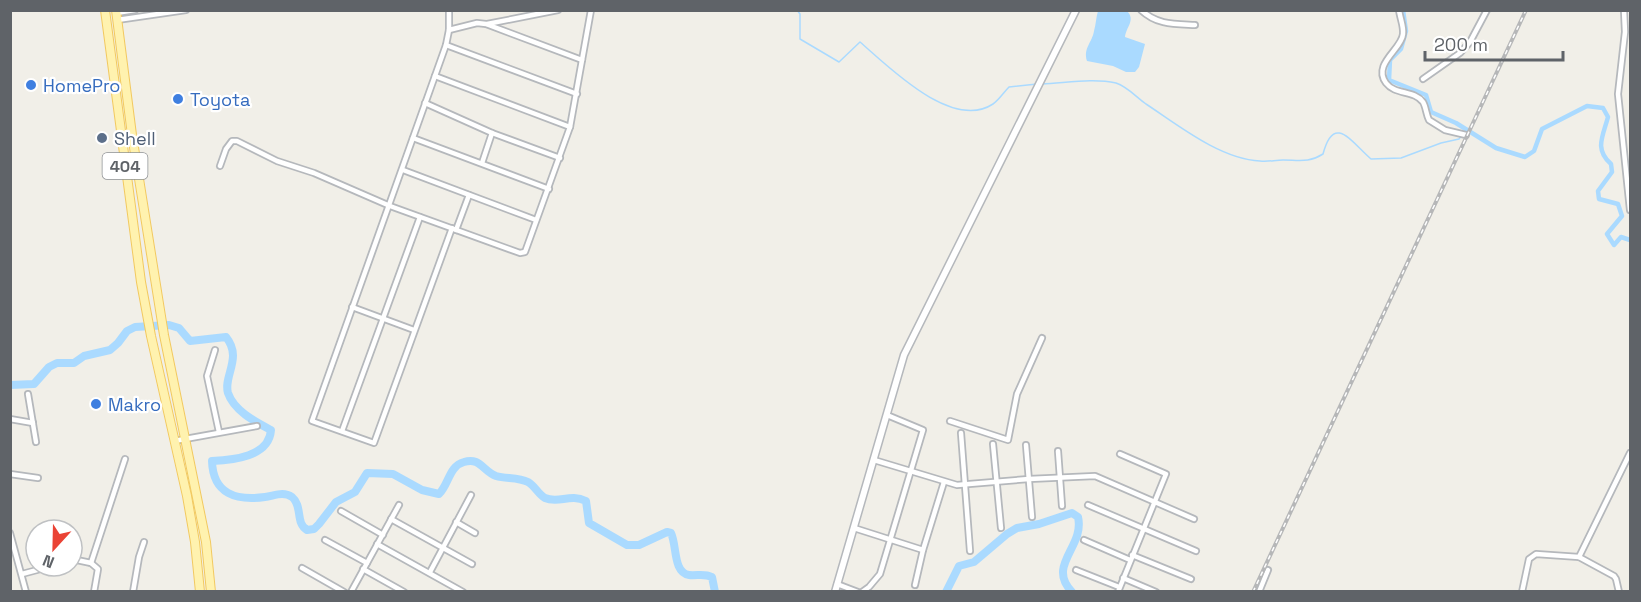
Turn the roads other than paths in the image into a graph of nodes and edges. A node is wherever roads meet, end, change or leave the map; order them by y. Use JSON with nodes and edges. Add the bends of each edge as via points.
{"nodes":[{"id":1,"x":105,"y":10,"type":"edge"},
{"id":2,"x":135,"y":10,"type":"edge"},
{"id":3,"x":186,"y":10,"type":"edge"},
{"id":4,"x":449,"y":10,"type":"edge"},
{"id":5,"x":558,"y":10,"type":"edge"},
{"id":6,"x":591,"y":10,"type":"edge"},
{"id":7,"x":1076,"y":10,"type":"edge"},
{"id":8,"x":1141,"y":10,"type":"edge"},
{"id":9,"x":1399,"y":10,"type":"edge"},
{"id":10,"x":1487,"y":10,"type":"edge"},
{"id":11,"x":1624,"y":10,"type":"edge"},
{"id":12,"x":160,"y":12,"type":"edge"},
{"id":13,"x":116,"y":15,"type":"edge"},
{"id":14,"x":486,"y":24,"type":"junction"},
{"id":15,"x":1195,"y":25,"type":"dead end"},
{"id":16,"x":449,"y":30,"type":"junction"},
{"id":17,"x":446,"y":45,"type":"junction"},
{"id":18,"x":582,"y":60,"type":"junction"},
{"id":19,"x":435,"y":76,"type":"junction"},
{"id":20,"x":1424,"y":79,"type":"dead end"},
{"id":21,"x":578,"y":94,"type":"junction"},
{"id":22,"x":425,"y":103,"type":"junction"},
{"id":23,"x":570,"y":127,"type":"junction"},
{"id":24,"x":492,"y":133,"type":"junction"},
{"id":25,"x":1466,"y":135,"type":"dead end"},
{"id":26,"x":413,"y":138,"type":"junction"},
{"id":27,"x":560,"y":158,"type":"junction"},
{"id":28,"x":482,"y":163,"type":"junction"},
{"id":29,"x":220,"y":166,"type":"dead end"},
{"id":30,"x":403,"y":170,"type":"junction"},
{"id":31,"x":549,"y":189,"type":"junction"},
{"id":32,"x":470,"y":195,"type":"junction"},
{"id":33,"x":390,"y":206,"type":"junction"},
{"id":34,"x":1630,"y":210,"type":"edge"},
{"id":35,"x":420,"y":217,"type":"junction"},
{"id":36,"x":536,"y":220,"type":"junction"},
{"id":37,"x":454,"y":229,"type":"junction"},
{"id":38,"x":352,"y":307,"type":"junction"},
{"id":39,"x":384,"y":319,"type":"junction"},
{"id":40,"x":414,"y":330,"type":"junction"},
{"id":41,"x":1042,"y":338,"type":"dead end"},
{"id":42,"x":215,"y":350,"type":"dead end"},
{"id":43,"x":28,"y":394,"type":"dead end"},
{"id":44,"x":887,"y":415,"type":"junction"},
{"id":45,"x":10,"y":419,"type":"edge"},
{"id":46,"x":950,"y":421,"type":"dead end"},
{"id":47,"x":33,"y":423,"type":"junction"},
{"id":48,"x":256,"y":426,"type":"dead end"},
{"id":49,"x":342,"y":431,"type":"junction"},
{"id":50,"x":219,"y":432,"type":"junction"},
{"id":51,"x":961,"y":434,"type":"dead end"},
{"id":52,"x":185,"y":439,"type":"junction"},
{"id":53,"x":174,"y":441,"type":"junction"},
{"id":54,"x":36,"y":442,"type":"dead end"},
{"id":55,"x":993,"y":444,"type":"dead end"},
{"id":56,"x":1026,"y":445,"type":"dead end"},
{"id":57,"x":1058,"y":451,"type":"dead end"},
{"id":58,"x":1630,"y":453,"type":"edge"},
{"id":59,"x":1120,"y":454,"type":"dead end"},
{"id":60,"x":125,"y":459,"type":"dead end"},
{"id":61,"x":874,"y":460,"type":"junction"},
{"id":62,"x":910,"y":471,"type":"junction"},
{"id":63,"x":10,"y":474,"type":"edge"},
{"id":64,"x":1061,"y":477,"type":"junction"},
{"id":65,"x":38,"y":478,"type":"dead end"},
{"id":66,"x":1029,"y":478,"type":"junction"},
{"id":67,"x":944,"y":482,"type":"junction"},
{"id":68,"x":998,"y":482,"type":"junction"},
{"id":69,"x":965,"y":484,"type":"junction"},
{"id":70,"x":471,"y":495,"type":"dead end"},
{"id":71,"x":1156,"y":502,"type":"junction"},
{"id":72,"x":399,"y":505,"type":"dead end"},
{"id":73,"x":1088,"y":505,"type":"dead end"},
{"id":74,"x":1062,"y":506,"type":"dead end"},
{"id":75,"x":341,"y":511,"type":"dead end"},
{"id":76,"x":1032,"y":517,"type":"dead end"},
{"id":77,"x":392,"y":519,"type":"junction"},
{"id":78,"x":1194,"y":519,"type":"dead end"},
{"id":79,"x":456,"y":522,"type":"junction"},
{"id":80,"x":854,"y":528,"type":"junction"},
{"id":81,"x":1001,"y":528,"type":"dead end"},
{"id":82,"x":1144,"y":530,"type":"junction"},
{"id":83,"x":10,"y":533,"type":"edge"},
{"id":84,"x":475,"y":533,"type":"dead end"},
{"id":85,"x":382,"y":535,"type":"junction"},
{"id":86,"x":325,"y":540,"type":"dead end"},
{"id":87,"x":892,"y":540,"type":"junction"},
{"id":88,"x":1084,"y":540,"type":"dead end"},
{"id":89,"x":144,"y":542,"type":"dead end"},
{"id":90,"x":377,"y":544,"type":"junction"},
{"id":91,"x":442,"y":547,"type":"junction"},
{"id":92,"x":923,"y":550,"type":"junction"},
{"id":93,"x":970,"y":551,"type":"dead end"},
{"id":94,"x":1196,"y":551,"type":"dead end"},
{"id":95,"x":1131,"y":557,"type":"junction"},
{"id":96,"x":1579,"y":557,"type":"junction"},
{"id":97,"x":84,"y":562,"type":"edge"},
{"id":98,"x":91,"y":563,"type":"junction"},
{"id":99,"x":367,"y":563,"type":"junction"},
{"id":100,"x":472,"y":564,"type":"dead end"},
{"id":101,"x":302,"y":568,"type":"dead end"},
{"id":102,"x":363,"y":569,"type":"junction"},
{"id":103,"x":1076,"y":570,"type":"dead end"},
{"id":104,"x":1268,"y":570,"type":"dead end"},
{"id":105,"x":430,"y":572,"type":"junction"},
{"id":106,"x":22,"y":574,"type":"joint"},
{"id":107,"x":1123,"y":578,"type":"junction"},
{"id":108,"x":1191,"y":579,"type":"dead end"},
{"id":109,"x":915,"y":585,"type":"dead end"},
{"id":110,"x":836,"y":588,"type":"edge"},
{"id":111,"x":1118,"y":589,"type":"edge"},
{"id":112,"x":26,"y":591,"type":"edge"},
{"id":113,"x":94,"y":591,"type":"edge"},
{"id":114,"x":133,"y":591,"type":"edge"},
{"id":115,"x":200,"y":591,"type":"edge"},
{"id":116,"x":211,"y":591,"type":"edge"},
{"id":117,"x":344,"y":591,"type":"edge"},
{"id":118,"x":351,"y":591,"type":"edge"},
{"id":119,"x":404,"y":591,"type":"edge"},
{"id":120,"x":463,"y":591,"type":"edge"},
{"id":121,"x":860,"y":591,"type":"edge"},
{"id":122,"x":1156,"y":591,"type":"edge"},
{"id":123,"x":1259,"y":591,"type":"edge"},
{"id":124,"x":1522,"y":591,"type":"edge"},
{"id":125,"x":1619,"y":591,"type":"edge"}],
"edges":[{"from":1,"to":53,"type":"main road","number":"404","via":[[148,321]]},
{"from":2,"to":13,"type":"street"},
{"from":3,"to":12,"type":"street"},
{"from":4,"to":16,"type":"street"},
{"from":5,"to":14,"type":"street"},
{"from":6,"to":18,"type":"street"},
{"from":7,"to":44,"type":"street","via":[[904,355]]},
{"from":8,"to":15,"type":"street","via":[[1159,22]]},
{"from":9,"to":25,"type":"street","via":[[1403,33],[1399,45],[1384,63],[1385,83],[1393,90],[1419,98],[1429,120],[1445,130]]},
{"from":10,"to":20,"type":"street","via":[[1460,53]]},
{"from":11,"to":34,"type":"street","via":[[1618,94]]},
{"from":12,"to":13,"type":"street"},
{"from":13,"to":52,"type":"main road","number":"404","via":[[164,335]]},
{"from":14,"to":16,"type":"street"},
{"from":14,"to":18,"type":"street"},
{"from":16,"to":17,"type":"street"},
{"from":17,"to":19,"type":"street"},
{"from":17,"to":21,"type":"street"},
{"from":18,"to":21,"type":"street"},
{"from":19,"to":22,"type":"street"},
{"from":19,"to":23,"type":"street"},
{"from":21,"to":23,"type":"street"},
{"from":22,"to":24,"type":"street"},
{"from":22,"to":26,"type":"street"},
{"from":23,"to":27,"type":"street"},
{"from":24,"to":27,"type":"street"},
{"from":24,"to":28,"type":"street"},
{"from":26,"to":28,"type":"street"},
{"from":26,"to":30,"type":"street"},
{"from":27,"to":31,"type":"street"},
{"from":28,"to":31,"type":"street"},
{"from":29,"to":33,"type":"street","via":[[226,149],[237,141]]},
{"from":30,"to":32,"type":"street"},
{"from":30,"to":33,"type":"street"},
{"from":31,"to":36,"type":"street"},
{"from":32,"to":36,"type":"street"},
{"from":32,"to":37,"type":"street"},
{"from":33,"to":35,"type":"street"},
{"from":33,"to":38,"type":"street"},
{"from":35,"to":37,"type":"street"},
{"from":35,"to":39,"type":"street"},
{"from":36,"to":37,"type":"street","via":[[525,252],[520,253]]},
{"from":37,"to":40,"type":"street"},
{"from":38,"to":39,"type":"street"},
{"from":38,"to":49,"type":"street","via":[[312,420]]},
{"from":39,"to":40,"type":"street"},
{"from":39,"to":49,"type":"street"},
{"from":40,"to":49,"type":"street","via":[[374,443]]},
{"from":41,"to":46,"type":"street","via":[[1017,394],[1008,440]]},
{"from":42,"to":50,"type":"street","via":[[207,376]]},
{"from":43,"to":47,"type":"street"},
{"from":44,"to":61,"type":"street"},
{"from":44,"to":62,"type":"street","via":[[923,430]]},
{"from":45,"to":47,"type":"street"},
{"from":47,"to":54,"type":"street"},
{"from":48,"to":50,"type":"street"},
{"from":50,"to":52,"type":"street"},
{"from":51,"to":69,"type":"street"},
{"from":52,"to":53,"type":"street"},
{"from":52,"to":116,"type":"main road","number":"404","via":[[206,542]]},
{"from":53,"to":115,"type":"main road","number":"404","via":[[193,531]]},
{"from":55,"to":68,"type":"street"},
{"from":56,"to":66,"type":"street"},
{"from":57,"to":64,"type":"street"},
{"from":58,"to":96,"type":"street"},
{"from":59,"to":71,"type":"street","via":[[1166,474]]},
{"from":60,"to":98,"type":"street"},
{"from":61,"to":62,"type":"street"},
{"from":61,"to":80,"type":"street"},
{"from":62,"to":67,"type":"street"},
{"from":62,"to":87,"type":"street"},
{"from":63,"to":65,"type":"street"},
{"from":64,"to":66,"type":"street"},
{"from":64,"to":71,"type":"street","via":[[1095,476]]},
{"from":64,"to":74,"type":"street"},
{"from":66,"to":68,"type":"street"},
{"from":66,"to":76,"type":"street"},
{"from":67,"to":69,"type":"street"},
{"from":67,"to":92,"type":"street"},
{"from":68,"to":69,"type":"street"},
{"from":68,"to":81,"type":"street"},
{"from":69,"to":93,"type":"street"},
{"from":70,"to":79,"type":"street"},
{"from":71,"to":78,"type":"street"},
{"from":71,"to":82,"type":"street"},
{"from":72,"to":77,"type":"street"},
{"from":73,"to":82,"type":"street"},
{"from":75,"to":85,"type":"street"},
{"from":77,"to":85,"type":"street"},
{"from":77,"to":91,"type":"street"},
{"from":79,"to":84,"type":"street"},
{"from":79,"to":91,"type":"street"},
{"from":80,"to":87,"type":"street"},
{"from":80,"to":110,"type":"street"},
{"from":82,"to":94,"type":"street"},
{"from":82,"to":95,"type":"street"},
{"from":83,"to":106,"type":"street"},
{"from":85,"to":90,"type":"street"},
{"from":86,"to":99,"type":"street"},
{"from":87,"to":92,"type":"street"},
{"from":87,"to":121,"type":"street","via":[[880,574]]},
{"from":88,"to":95,"type":"street"},
{"from":89,"to":114,"type":"street"},
{"from":90,"to":99,"type":"street"},
{"from":90,"to":105,"type":"street"},
{"from":91,"to":100,"type":"street"},
{"from":91,"to":105,"type":"street"},
{"from":92,"to":109,"type":"street"},
{"from":95,"to":107,"type":"street"},
{"from":95,"to":108,"type":"street"},
{"from":96,"to":124,"type":"street","via":[[1536,555],[1529,559]]},
{"from":96,"to":125,"type":"street","via":[[1614,576]]},
{"from":97,"to":98,"type":"street"},
{"from":98,"to":113,"type":"street","via":[[98,569]]},
{"from":99,"to":102,"type":"street"},
{"from":101,"to":117,"type":"street"},
{"from":102,"to":118,"type":"street"},
{"from":102,"to":119,"type":"street"},
{"from":103,"to":111,"type":"street"},
{"from":104,"to":123,"type":"street"},
{"from":105,"to":120,"type":"street"},
{"from":106,"to":112,"type":"street"},
{"from":107,"to":111,"type":"street"},
{"from":107,"to":122,"type":"street"},
{"from":110,"to":121,"type":"street"}]}
